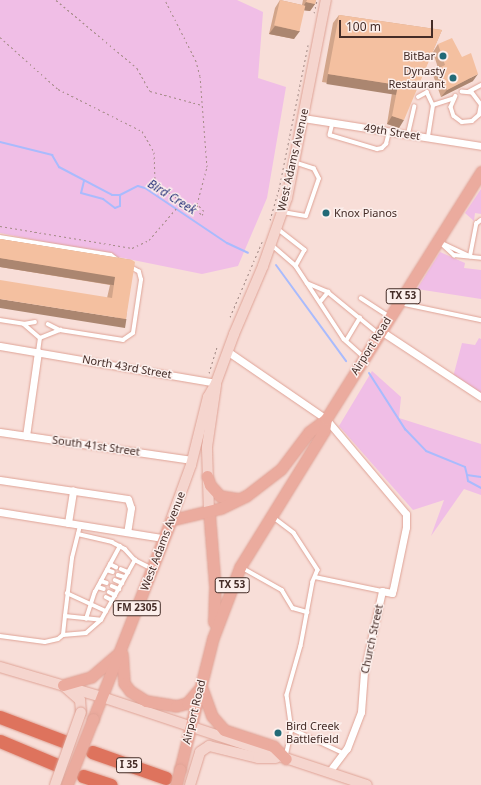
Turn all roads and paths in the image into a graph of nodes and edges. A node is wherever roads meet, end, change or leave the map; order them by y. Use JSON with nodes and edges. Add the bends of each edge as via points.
{"nodes":[{"id":1,"x":56,"y":0,"type":"edge"},
{"id":2,"x":165,"y":0,"type":"edge"},
{"id":3,"x":317,"y":0,"type":"edge"},
{"id":4,"x":326,"y":0,"type":"edge"},
{"id":5,"x":314,"y":13,"type":"dead end"},
{"id":6,"x":0,"y":37,"type":"edge"},
{"id":7,"x":308,"y":45,"type":"dead end"},
{"id":8,"x":481,"y":85,"type":"edge"},
{"id":9,"x":462,"y":92,"type":"dead end"},
{"id":10,"x":468,"y":92,"type":"junction"},
{"id":11,"x":418,"y":97,"type":"edge"},
{"id":12,"x":480,"y":101,"type":"edge"},
{"id":13,"x":202,"y":105,"type":"junction"},
{"id":14,"x":433,"y":105,"type":"junction"},
{"id":15,"x":414,"y":107,"type":"edge"},
{"id":16,"x":303,"y":118,"type":"junction"},
{"id":17,"x":333,"y":123,"type":"junction"},
{"id":18,"x":389,"y":131,"type":"junction"},
{"id":19,"x":408,"y":134,"type":"junction"},
{"id":20,"x":428,"y":137,"type":"junction"},
{"id":21,"x":481,"y":146,"type":"edge"},
{"id":22,"x":294,"y":162,"type":"junction"},
{"id":23,"x":481,"y":172,"type":"edge"},
{"id":24,"x":180,"y":205,"type":"junction"},
{"id":25,"x":282,"y":212,"type":"junction"},
{"id":26,"x":481,"y":220,"type":"edge"},
{"id":27,"x":273,"y":225,"type":"junction"},
{"id":28,"x":0,"y":226,"type":"edge"},
{"id":29,"x":265,"y":235,"type":"dead end"},
{"id":30,"x":0,"y":237,"type":"edge"},
{"id":31,"x":441,"y":242,"type":"junction"},
{"id":32,"x":272,"y":244,"type":"junction"},
{"id":33,"x":470,"y":256,"type":"junction"},
{"id":34,"x":481,"y":258,"type":"edge"},
{"id":35,"x":122,"y":262,"type":"edge"},
{"id":36,"x":127,"y":265,"type":"edge"},
{"id":37,"x":296,"y":266,"type":"junction"},
{"id":38,"x":307,"y":283,"type":"junction"},
{"id":39,"x":328,"y":292,"type":"junction"},
{"id":40,"x":361,"y":298,"type":"dead end"},
{"id":41,"x":320,"y":302,"type":"junction"},
{"id":42,"x":399,"y":303,"type":"junction"},
{"id":43,"x":230,"y":317,"type":"dead end"},
{"id":44,"x":390,"y":317,"type":"junction"},
{"id":45,"x":360,"y":318,"type":"junction"},
{"id":46,"x":0,"y":320,"type":"edge"},
{"id":47,"x":481,"y":320,"type":"edge"},
{"id":48,"x":35,"y":322,"type":"dead end"},
{"id":49,"x":24,"y":324,"type":"junction"},
{"id":50,"x":48,"y":324,"type":"dead end"},
{"id":51,"x":60,"y":330,"type":"junction"},
{"id":52,"x":380,"y":332,"type":"junction"},
{"id":53,"x":40,"y":338,"type":"junction"},
{"id":54,"x":346,"y":341,"type":"junction"},
{"id":55,"x":0,"y":346,"type":"edge"},
{"id":56,"x":217,"y":346,"type":"dead end"},
{"id":57,"x":227,"y":351,"type":"junction"},
{"id":58,"x":38,"y":352,"type":"junction"},
{"id":59,"x":364,"y":358,"type":"junction"},
{"id":60,"x":209,"y":374,"type":"dead end"},
{"id":61,"x":216,"y":383,"type":"junction"},
{"id":62,"x":481,"y":397,"type":"edge"},
{"id":63,"x":326,"y":419,"type":"junction"},
{"id":64,"x":0,"y":432,"type":"edge"},
{"id":65,"x":26,"y":436,"type":"junction"},
{"id":66,"x":192,"y":460,"type":"junction"},
{"id":67,"x":208,"y":476,"type":"junction"},
{"id":68,"x":0,"y":480,"type":"edge"},
{"id":69,"x":73,"y":490,"type":"junction"},
{"id":70,"x":241,"y":499,"type":"junction"},
{"id":71,"x":0,"y":512,"type":"edge"},
{"id":72,"x":209,"y":512,"type":"junction"},
{"id":73,"x":270,"y":515,"type":"junction"},
{"id":74,"x":171,"y":520,"type":"junction"},
{"id":75,"x":68,"y":523,"type":"junction"},
{"id":76,"x":80,"y":525,"type":"junction"},
{"id":77,"x":128,"y":532,"type":"junction"},
{"id":78,"x":78,"y":534,"type":"junction"},
{"id":79,"x":164,"y":538,"type":"junction"},
{"id":80,"x":120,"y":546,"type":"junction"},
{"id":81,"x":135,"y":560,"type":"junction"},
{"id":82,"x":110,"y":564,"type":"junction"},
{"id":83,"x":116,"y":567,"type":"dead end"},
{"id":84,"x":240,"y":567,"type":"junction"},
{"id":85,"x":121,"y":569,"type":"dead end"},
{"id":86,"x":152,"y":569,"type":"junction"},
{"id":87,"x":107,"y":570,"type":"junction"},
{"id":88,"x":113,"y":572,"type":"dead end"},
{"id":89,"x":128,"y":572,"type":"junction"},
{"id":90,"x":104,"y":575,"type":"junction"},
{"id":91,"x":118,"y":575,"type":"dead end"},
{"id":92,"x":110,"y":577,"type":"dead end"},
{"id":93,"x":315,"y":577,"type":"junction"},
{"id":94,"x":125,"y":578,"type":"junction"},
{"id":95,"x":115,"y":580,"type":"dead end"},
{"id":96,"x":102,"y":581,"type":"junction"},
{"id":97,"x":107,"y":583,"type":"dead end"},
{"id":98,"x":122,"y":583,"type":"junction"},
{"id":99,"x":112,"y":586,"type":"dead end"},
{"id":100,"x":98,"y":587,"type":"junction"},
{"id":101,"x":104,"y":589,"type":"dead end"},
{"id":102,"x":118,"y":589,"type":"junction"},
{"id":103,"x":382,"y":591,"type":"junction"},
{"id":104,"x":95,"y":592,"type":"junction"},
{"id":105,"x":109,"y":592,"type":"dead end"},
{"id":106,"x":67,"y":593,"type":"junction"},
{"id":107,"x":100,"y":595,"type":"dead end"},
{"id":108,"x":115,"y":595,"type":"junction"},
{"id":109,"x":106,"y":597,"type":"dead end"},
{"id":110,"x":112,"y":600,"type":"junction"},
{"id":111,"x":90,"y":603,"type":"junction"},
{"id":112,"x":106,"y":610,"type":"junction"},
{"id":113,"x":307,"y":612,"type":"junction"},
{"id":114,"x":65,"y":616,"type":"junction"},
{"id":115,"x":86,"y":619,"type":"junction"},
{"id":116,"x":101,"y":620,"type":"junction"},
{"id":117,"x":63,"y":635,"type":"junction"},
{"id":118,"x":0,"y":636,"type":"edge"},
{"id":119,"x":213,"y":638,"type":"junction"},
{"id":120,"x":122,"y":649,"type":"junction"},
{"id":121,"x":0,"y":667,"type":"edge"},
{"id":122,"x":63,"y":685,"type":"junction"},
{"id":123,"x":201,"y":686,"type":"junction"},
{"id":124,"x":102,"y":697,"type":"junction"},
{"id":125,"x":0,"y":716,"type":"edge"},
{"id":126,"x":191,"y":727,"type":"junction"},
{"id":127,"x":292,"y":729,"type":"junction"},
{"id":128,"x":0,"y":741,"type":"edge"},
{"id":129,"x":66,"y":742,"type":"dead end"},
{"id":130,"x":92,"y":752,"type":"dead end"},
{"id":131,"x":343,"y":753,"type":"junction"},
{"id":132,"x":286,"y":759,"type":"junction"},
{"id":133,"x":57,"y":765,"type":"dead end"},
{"id":134,"x":328,"y":773,"type":"junction"},
{"id":135,"x":83,"y":776,"type":"dead end"},
{"id":136,"x":171,"y":781,"type":"edge"},
{"id":137,"x":55,"y":785,"type":"edge"},
{"id":138,"x":67,"y":785,"type":"edge"},
{"id":139,"x":111,"y":785,"type":"edge"},
{"id":140,"x":190,"y":785,"type":"edge"},
{"id":141,"x":367,"y":785,"type":"edge"}],
"edges":[{"from":1,"to":13,"type":"path","via":[[137,68],[150,91]]},
{"from":2,"to":13,"type":"path","via":[[196,61]]},
{"from":3,"to":5,"type":"path"},
{"from":4,"to":16,"type":"main road","name":"West Adams Avenue","number":"FM 2305"},
{"from":6,"to":24,"type":"path","via":[[58,89],[142,131],[154,152],[155,185],[175,196]]},
{"from":7,"to":27,"type":"path"},
{"from":8,"to":10,"type":"lane"},
{"from":9,"to":10,"type":"lane"},
{"from":10,"to":12,"type":"lane"},
{"from":11,"to":14,"type":"lane","via":[[427,92]]},
{"from":12,"to":14,"type":"lane","via":[[479,115],[472,121],[462,122],[451,112],[455,97]]},
{"from":13,"to":24,"type":"path","via":[[207,167],[197,204],[204,214],[197,211],[198,205],[192,208]]},
{"from":14,"to":20,"type":"lane"},
{"from":15,"to":19,"type":"lane"},
{"from":16,"to":17,"type":"street","name":"49th Street"},
{"from":16,"to":22,"type":"main road","name":"West Adams Avenue","number":"FM 2305"},
{"from":17,"to":18,"type":"street","name":"49th Street"},
{"from":17,"to":18,"type":"lane","via":[[330,135],[377,149],[386,144]]},
{"from":18,"to":19,"type":"street","name":"49th Street"},
{"from":19,"to":20,"type":"street","name":"49th Street"},
{"from":20,"to":21,"type":"street","name":"49th Street"},
{"from":22,"to":25,"type":"main road","name":"West Adams Avenue","number":"FM 2305"},
{"from":22,"to":25,"type":"lane","via":[[314,169],[319,179],[306,216],[303,218]]},
{"from":23,"to":31,"type":"main road","name":"Airport Road","number":"TX 53"},
{"from":24,"to":28,"type":"path","via":[[149,240],[132,248]]},
{"from":25,"to":27,"type":"main road","name":"West Adams Avenue","number":"FM 2305"},
{"from":26,"to":33,"type":"lane","via":[[476,224]]},
{"from":27,"to":32,"type":"main road","name":"West Adams Avenue","number":"FM 2305"},
{"from":27,"to":37,"type":"lane","via":[[305,250]]},
{"from":29,"to":43,"type":"path"},
{"from":30,"to":35,"type":"lane","via":[[110,255]]},
{"from":31,"to":33,"type":"lane"},
{"from":31,"to":33,"type":"lane","via":[[454,255]]},
{"from":31,"to":42,"type":"main road","name":"Airport Road","number":"TX 53"},
{"from":32,"to":37,"type":"lane"},
{"from":32,"to":57,"type":"main road","name":"West Adams Avenue","number":"FM 2305"},
{"from":33,"to":34,"type":"lane"},
{"from":36,"to":51,"type":"lane","via":[[139,272],[141,280],[133,333],[123,340]]},
{"from":37,"to":38,"type":"lane"},
{"from":38,"to":39,"type":"lane"},
{"from":38,"to":41,"type":"lane"},
{"from":39,"to":41,"type":"lane"},
{"from":39,"to":45,"type":"lane"},
{"from":40,"to":44,"type":"lane"},
{"from":41,"to":54,"type":"lane"},
{"from":42,"to":44,"type":"main road","name":"Airport Road","number":"TX 53"},
{"from":42,"to":47,"type":"lane"},
{"from":44,"to":52,"type":"main road","name":"Airport Road","number":"TX 53"},
{"from":45,"to":52,"type":"lane"},
{"from":45,"to":54,"type":"lane"},
{"from":46,"to":49,"type":"lane"},
{"from":48,"to":49,"type":"lane"},
{"from":49,"to":53,"type":"lane"},
{"from":50,"to":51,"type":"lane"},
{"from":51,"to":53,"type":"lane"},
{"from":52,"to":59,"type":"main road","name":"Airport Road","number":"TX 53"},
{"from":52,"to":62,"type":"street"},
{"from":53,"to":58,"type":"lane"},
{"from":54,"to":59,"type":"lane"},
{"from":55,"to":58,"type":"street","name":"North 43rd Street"},
{"from":56,"to":60,"type":"path"},
{"from":57,"to":61,"type":"main road","name":"West Adams Avenue","number":"FM 2305"},
{"from":57,"to":63,"type":"street"},
{"from":58,"to":61,"type":"street","name":"North 43rd Street"},
{"from":58,"to":65,"type":"street"},
{"from":59,"to":63,"type":"main road","name":"Airport Road","number":"TX 53"},
{"from":61,"to":66,"type":"main road","name":"West Adams Avenue","number":"FM 2305","via":[[203,410]]},
{"from":61,"to":67,"type":"main road","name":"West Adams Avenue","number":"FM 2305","via":[[207,447]]},
{"from":63,"to":70,"type":"main road","name":"Airport Road","number":"TX 53","via":[[308,432],[281,469]]},
{"from":63,"to":73,"type":"main road","name":"Airport Road","number":"TX 53","via":[[324,431]]},
{"from":63,"to":103,"type":"street","name":"Church Street","via":[[406,514],[406,527],[392,593]]},
{"from":64,"to":65,"type":"street","name":"South 41st Street"},
{"from":65,"to":66,"type":"street","name":"South 41st Street"},
{"from":66,"to":74,"type":"main road","name":"West Adams Avenue","number":"FM 2305"},
{"from":67,"to":70,"type":"main road","via":[[213,490],[220,496]]},
{"from":67,"to":72,"type":"main road","name":"West Adams Avenue","number":"FM 2305"},
{"from":68,"to":69,"type":"street"},
{"from":69,"to":75,"type":"street"},
{"from":69,"to":77,"type":"street","via":[[128,499],[131,508]]},
{"from":70,"to":72,"type":"main road","name":"Airport Road","number":"TX 53"},
{"from":71,"to":75,"type":"street"},
{"from":72,"to":74,"type":"main road","name":"Airport Road","number":"TX 53"},
{"from":72,"to":119,"type":"main road","name":"Airport Road","number":"TX 53","via":[[215,586]]},
{"from":73,"to":84,"type":"main road","name":"Airport Road","number":"TX 53"},
{"from":73,"to":93,"type":"lane","via":[[294,533],[316,564],[318,570]]},
{"from":74,"to":79,"type":"main road","name":"West Adams Avenue","number":"FM 2305"},
{"from":75,"to":76,"type":"street"},
{"from":76,"to":77,"type":"street"},
{"from":76,"to":78,"type":"lane"},
{"from":77,"to":79,"type":"street"},
{"from":78,"to":80,"type":"lane"},
{"from":78,"to":106,"type":"lane"},
{"from":79,"to":86,"type":"main road","name":"West Adams Avenue","number":"FM 2305"},
{"from":80,"to":81,"type":"lane"},
{"from":80,"to":82,"type":"lane"},
{"from":81,"to":86,"type":"lane"},
{"from":81,"to":89,"type":"lane"},
{"from":82,"to":83,"type":"lane"},
{"from":82,"to":87,"type":"lane"},
{"from":84,"to":113,"type":"lane","via":[[282,590],[293,608]]},
{"from":84,"to":119,"type":"main road","name":"Airport Road","number":"TX 53"},
{"from":85,"to":89,"type":"lane"},
{"from":86,"to":120,"type":"main road","name":"West Adams Avenue","number":"FM 2305"},
{"from":87,"to":88,"type":"lane"},
{"from":87,"to":90,"type":"lane"},
{"from":89,"to":94,"type":"lane"},
{"from":90,"to":92,"type":"lane"},
{"from":90,"to":96,"type":"lane"},
{"from":91,"to":94,"type":"lane"},
{"from":93,"to":103,"type":"lane"},
{"from":93,"to":113,"type":"lane"},
{"from":94,"to":98,"type":"lane"},
{"from":95,"to":98,"type":"lane"},
{"from":96,"to":97,"type":"lane"},
{"from":96,"to":100,"type":"lane"},
{"from":98,"to":102,"type":"lane"},
{"from":99,"to":102,"type":"lane"},
{"from":100,"to":101,"type":"lane"},
{"from":100,"to":104,"type":"lane"},
{"from":102,"to":108,"type":"lane"},
{"from":103,"to":131,"type":"street","name":"Church Street","via":[[364,672],[361,712]]},
{"from":104,"to":107,"type":"lane"},
{"from":104,"to":111,"type":"lane"},
{"from":105,"to":108,"type":"lane"},
{"from":106,"to":111,"type":"lane"},
{"from":106,"to":114,"type":"lane"},
{"from":108,"to":110,"type":"lane"},
{"from":109,"to":110,"type":"lane"},
{"from":110,"to":112,"type":"lane"},
{"from":111,"to":112,"type":"lane"},
{"from":111,"to":115,"type":"lane"},
{"from":112,"to":116,"type":"lane"},
{"from":113,"to":127,"type":"lane","via":[[301,646],[287,695]]},
{"from":114,"to":115,"type":"lane"},
{"from":114,"to":117,"type":"lane"},
{"from":115,"to":116,"type":"lane"},
{"from":116,"to":117,"type":"lane","via":[[86,633]]},
{"from":117,"to":118,"type":"lane","via":[[45,642]]},
{"from":119,"to":123,"type":"main road","name":"Airport Road","number":"TX 53"},
{"from":120,"to":122,"type":"main road","via":[[91,677]]},
{"from":120,"to":123,"type":"main road","via":[[124,683],[130,691],[146,700],[162,705],[187,703]]},
{"from":120,"to":124,"type":"main road","name":"West Adams Avenue","number":"FM 2305"},
{"from":121,"to":122,"type":"main road"},
{"from":122,"to":124,"type":"main road"},
{"from":122,"to":137,"type":"main road","bridge":true,"via":[[80,700],[82,712]]},
{"from":123,"to":126,"type":"main road","name":"Airport Road","number":"TX 53"},
{"from":123,"to":132,"type":"main road","via":[[212,716],[224,730],[273,746]]},
{"from":124,"to":126,"type":"main road"},
{"from":124,"to":138,"type":"main road","name":"West Adams Avenue","bridge":true},
{"from":125,"to":129,"type":"highway"},
{"from":126,"to":132,"type":"main road"},
{"from":126,"to":136,"type":"main road","name":"Airport Road","number":"TX 53","bridge":true,"via":[[180,769]]},
{"from":127,"to":131,"type":"lane"},
{"from":127,"to":132,"type":"lane"},
{"from":128,"to":133,"type":"highway"},
{"from":130,"to":136,"type":"highway","number":"I 35"},
{"from":131,"to":134,"type":"street","name":"Church Street"},
{"from":132,"to":134,"type":"main road"},
{"from":132,"to":140,"type":"main road","via":[[258,758],[209,746],[200,752]]},
{"from":134,"to":141,"type":"main road"},
{"from":135,"to":139,"type":"highway","number":"I 35"}]}
